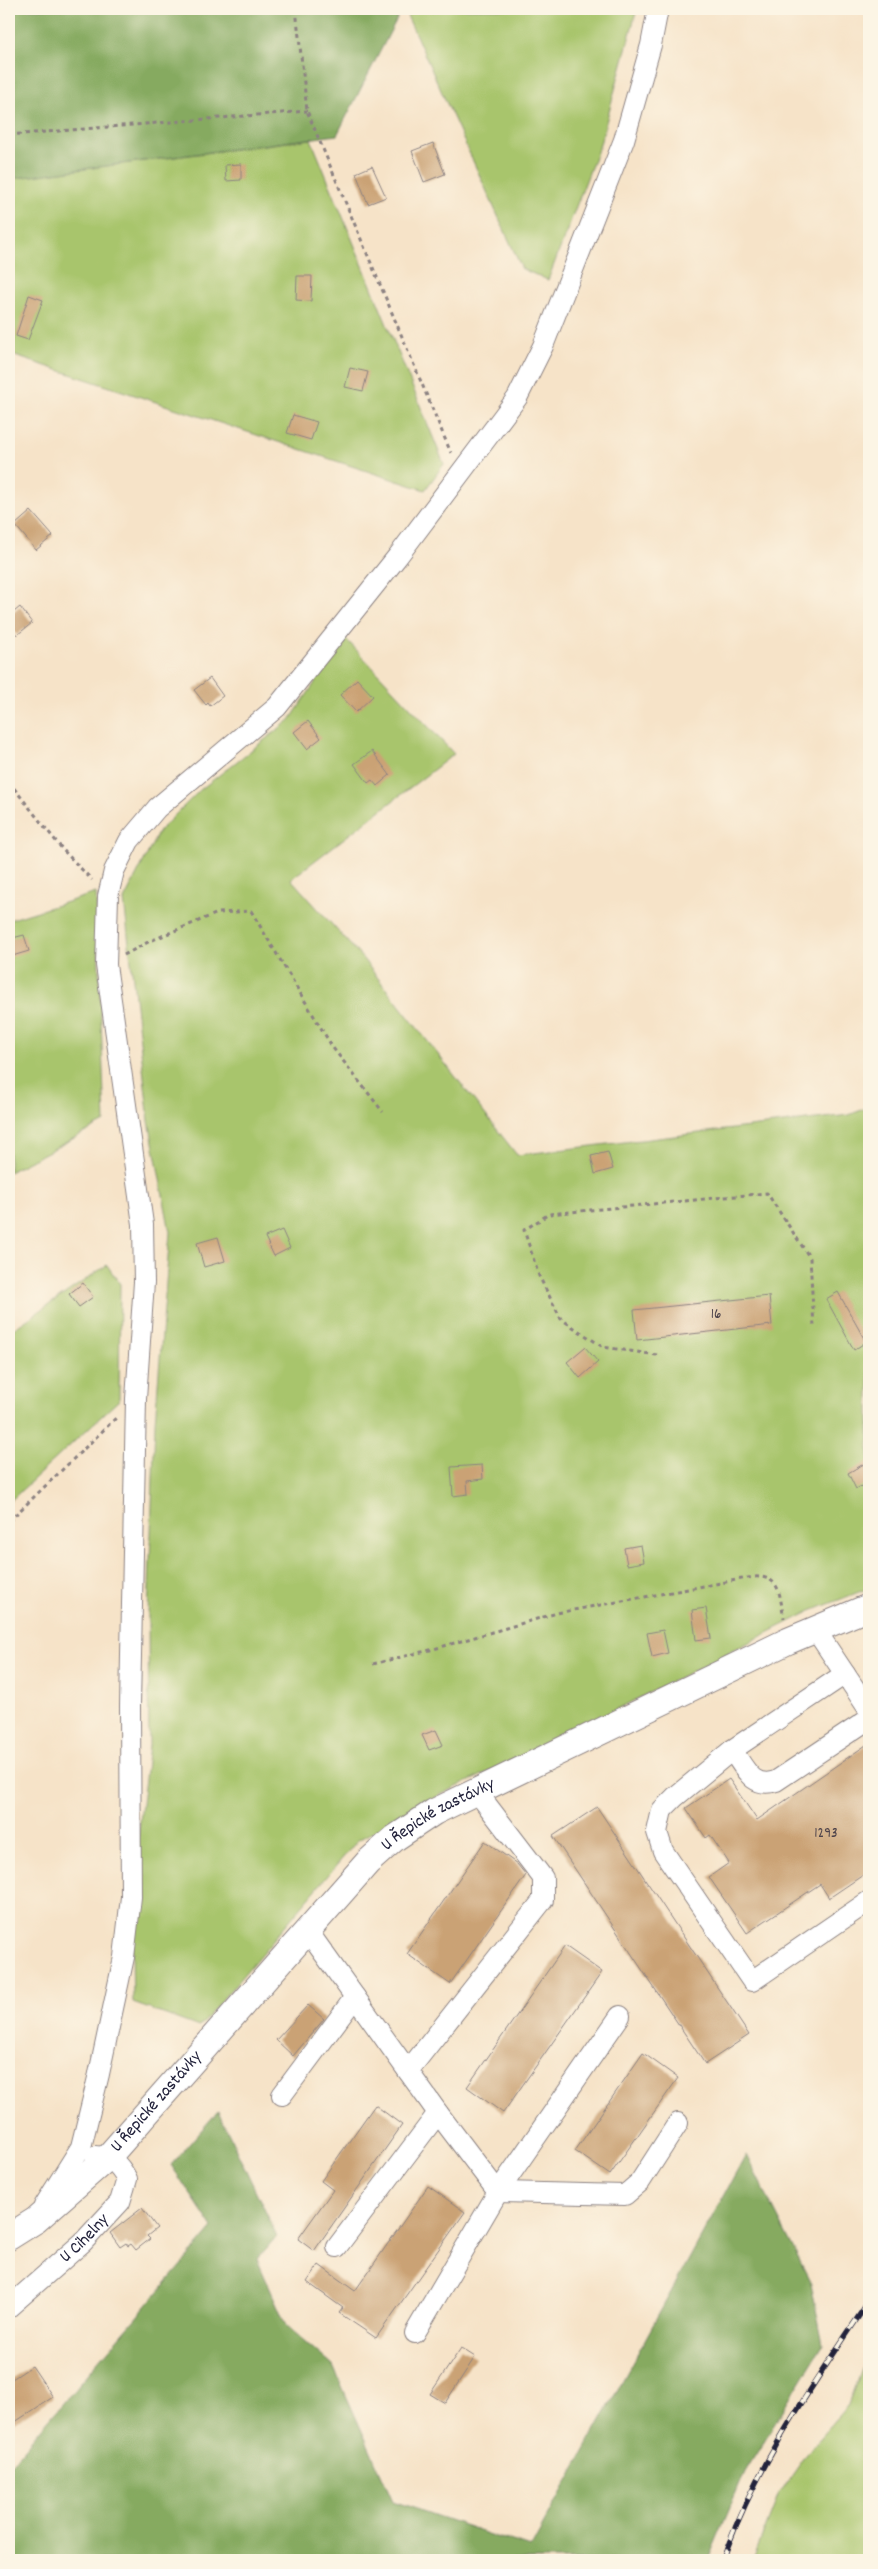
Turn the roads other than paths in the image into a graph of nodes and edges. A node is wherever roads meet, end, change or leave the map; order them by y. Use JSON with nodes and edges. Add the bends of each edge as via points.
{"nodes":[{"id":1,"x":658,"y":9,"type":"edge"},
{"id":2,"x":869,"y":1607,"type":"edge"},
{"id":3,"x":815,"y":1629,"type":"junction"},
{"id":4,"x":845,"y":1674,"type":"junction"},
{"id":5,"x":869,"y":1710,"type":"edge"},
{"id":6,"x":869,"y":1720,"type":"edge"},
{"id":7,"x":732,"y":1750,"type":"junction"},
{"id":8,"x":477,"y":1792,"type":"junction"},
{"id":9,"x":869,"y":1901,"type":"edge"},
{"id":10,"x":307,"y":1930,"type":"junction"},
{"id":11,"x":355,"y":1997,"type":"junction"},
{"id":12,"x":620,"y":2016,"type":"dead end"},
{"id":13,"x":408,"y":2071,"type":"junction"},
{"id":14,"x":282,"y":2095,"type":"dead end"},
{"id":15,"x":438,"y":2114,"type":"junction"},
{"id":16,"x":678,"y":2123,"type":"dead end"},
{"id":17,"x":81,"y":2147,"type":"junction"},
{"id":18,"x":108,"y":2157,"type":"junction"},
{"id":19,"x":498,"y":2192,"type":"junction"},
{"id":20,"x":36,"y":2220,"type":"junction"},
{"id":21,"x":9,"y":2237,"type":"edge"},
{"id":22,"x":337,"y":2247,"type":"dead end"},
{"id":23,"x":9,"y":2307,"type":"edge"},
{"id":24,"x":415,"y":2333,"type":"dead end"}],
"edges":[{"from":1,"to":17,"type":"street","via":[[624,140],[543,346],[517,398],[398,556],[277,707],[157,808],[129,840],[114,871],[108,896],[106,965],[143,1224],[144,1282],[136,1399],[130,1706],[131,1896],[124,1957]]},
{"from":2,"to":3,"type":"main road","name":"U Řepické zastávky"},
{"from":3,"to":4,"type":"street"},
{"from":3,"to":8,"type":"main road","name":"U Řepické zastávky"},
{"from":4,"to":5,"type":"street"},
{"from":4,"to":7,"type":"street"},
{"from":6,"to":7,"type":"street","via":[[776,1781],[766,1784],[755,1781]]},
{"from":7,"to":9,"type":"street","via":[[662,1810],[657,1832],[663,1851],[752,1981]]},
{"from":8,"to":10,"type":"main road","name":"U Řepické zastávky","via":[[434,1812],[395,1838],[368,1862]]},
{"from":8,"to":13,"type":"street","via":[[543,1878],[543,1900]]},
{"from":10,"to":11,"type":"street"},
{"from":10,"to":18,"type":"main road","name":"U Řepické zastávky"},
{"from":11,"to":13,"type":"street"},
{"from":11,"to":14,"type":"street"},
{"from":12,"to":19,"type":"street"},
{"from":13,"to":15,"type":"street"},
{"from":15,"to":19,"type":"street"},
{"from":15,"to":22,"type":"street"},
{"from":16,"to":19,"type":"street","via":[[640,2182],[625,2195]]},
{"from":17,"to":18,"type":"street","via":[[91,2156]]},
{"from":17,"to":20,"type":"street"},
{"from":18,"to":20,"type":"main road","name":"U Řepické zastávky"},
{"from":18,"to":23,"type":"street","name":"U Cihelny","via":[[120,2166],[127,2179],[120,2202],[84,2242]]},
{"from":19,"to":24,"type":"street"},
{"from":20,"to":21,"type":"main road","name":"U Řepické zastávky"}]}
